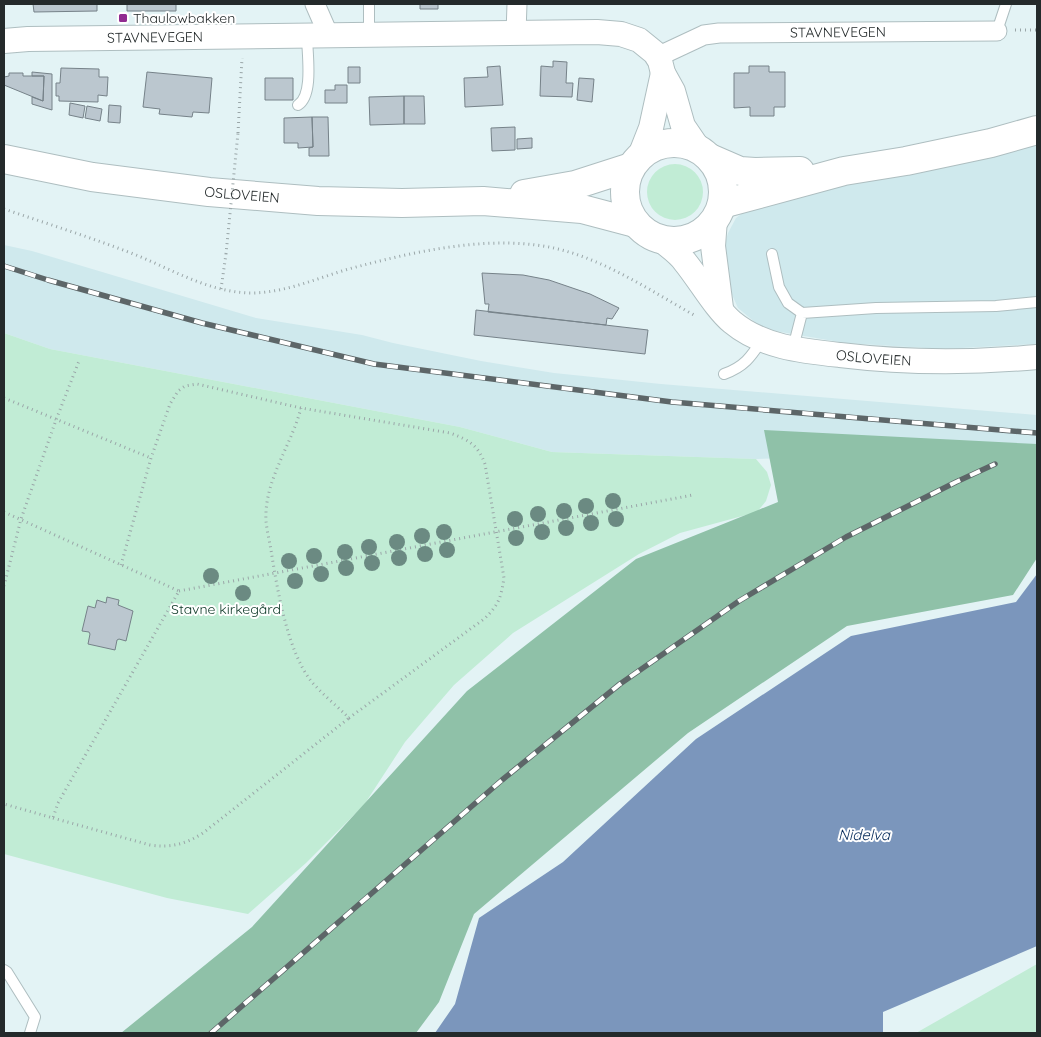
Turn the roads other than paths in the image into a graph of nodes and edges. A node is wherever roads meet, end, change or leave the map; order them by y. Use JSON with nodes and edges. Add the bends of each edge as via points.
{"nodes":[{"id":1,"x":315,"y":4,"type":"edge"},
{"id":2,"x":369,"y":4,"type":"edge"},
{"id":3,"x":516,"y":4,"type":"edge"},
{"id":4,"x":1006,"y":4,"type":"edge"},
{"id":5,"x":996,"y":31,"type":"joint"},
{"id":6,"x":516,"y":34,"type":"junction"},
{"id":7,"x":318,"y":36,"type":"junction"},
{"id":8,"x":369,"y":36,"type":"junction"},
{"id":9,"x":4,"y":41,"type":"edge"},
{"id":10,"x":660,"y":65,"type":"junction"},
{"id":11,"x":298,"y":105,"type":"dead end"},
{"id":12,"x":1037,"y":130,"type":"edge"},
{"id":13,"x":704,"y":153,"type":"junction"},
{"id":14,"x":4,"y":160,"type":"edge"},
{"id":15,"x":635,"y":162,"type":"junction"},
{"id":16,"x":844,"y":171,"type":"junction"},
{"id":17,"x":483,"y":201,"type":"junction"},
{"id":18,"x":719,"y":211,"type":"junction"},
{"id":19,"x":636,"y":223,"type":"junction"},
{"id":20,"x":660,"y":239,"type":"junction"},
{"id":21,"x":772,"y":254,"type":"dead end"},
{"id":22,"x":1037,"y":302,"type":"edge"},
{"id":23,"x":721,"y":310,"type":"junction"},
{"id":24,"x":802,"y":313,"type":"junction"},
{"id":25,"x":762,"y":340,"type":"junction"},
{"id":26,"x":793,"y":348,"type":"junction"},
{"id":27,"x":1037,"y":357,"type":"edge"},
{"id":28,"x":724,"y":374,"type":"dead end"},
{"id":29,"x":4,"y":970,"type":"edge"},
{"id":30,"x":30,"y":1033,"type":"edge"}],
"edges":[{"from":1,"to":7,"type":"street"},
{"from":2,"to":8,"type":"lane"},
{"from":3,"to":6,"type":"street"},
{"from":4,"to":5,"type":"lane","name":"STAVNEVEGEN"},
{"from":5,"to":10,"type":"street","name":"STAVNEVEGEN","via":[[719,32],[704,35]]},
{"from":6,"to":8,"type":"street","name":"STAVNEVEGEN"},
{"from":6,"to":10,"type":"street","name":"STAVNEVEGEN","via":[[621,34],[649,47]]},
{"from":7,"to":8,"type":"street","name":"STAVNEVEGEN"},
{"from":7,"to":9,"type":"street","name":"STAVNEVEGEN","via":[[28,38]]},
{"from":7,"to":11,"type":"lane","via":[[307,89]]},
{"from":10,"to":13,"type":"street","name":"STAVNEVEGEN","via":[[673,91],[683,126]]},
{"from":10,"to":15,"type":"street","via":[[651,128]]},
{"from":12,"to":16,"type":"highway","via":[[991,143]]},
{"from":13,"to":15,"type":"highway","via":[[683,143],[667,143],[652,147]]},
{"from":13,"to":16,"type":"highway","via":[[740,171]]},
{"from":13,"to":18,"type":"highway","via":[[719,172],[723,187]]},
{"from":14,"to":17,"type":"highway","name":"OSLOVEIEN","via":[[117,181],[266,198],[402,203]]},
{"from":15,"to":17,"type":"highway","name":"OSLOVEIEN","via":[[575,186]]},
{"from":15,"to":19,"type":"highway","via":[[626,181],[624,196]]},
{"from":16,"to":18,"type":"highway"},
{"from":17,"to":19,"type":"highway","name":"OSLOVEIEN","via":[[582,209]]},
{"from":18,"to":20,"type":"highway","via":[[704,231],[689,239]]},
{"from":18,"to":23,"type":"street","via":[[712,246]]},
{"from":19,"to":20,"type":"highway","via":[[646,233]]},
{"from":20,"to":23,"type":"street","name":"OSLOVEIEN","via":[[684,260]]},
{"from":21,"to":24,"type":"lane","via":[[779,287],[788,303]]},
{"from":22,"to":24,"type":"lane"},
{"from":23,"to":25,"type":"street","name":"OSLOVEIEN","via":[[730,321]]},
{"from":24,"to":26,"type":"lane"},
{"from":25,"to":26,"type":"street","name":"OSLOVEIEN"},
{"from":25,"to":28,"type":"lane","via":[[750,359],[736,370]]},
{"from":26,"to":27,"type":"street","name":"OSLOVEIEN","via":[[898,361],[995,361]]},
{"from":29,"to":30,"type":"lane","via":[[35,1018]]}]}
